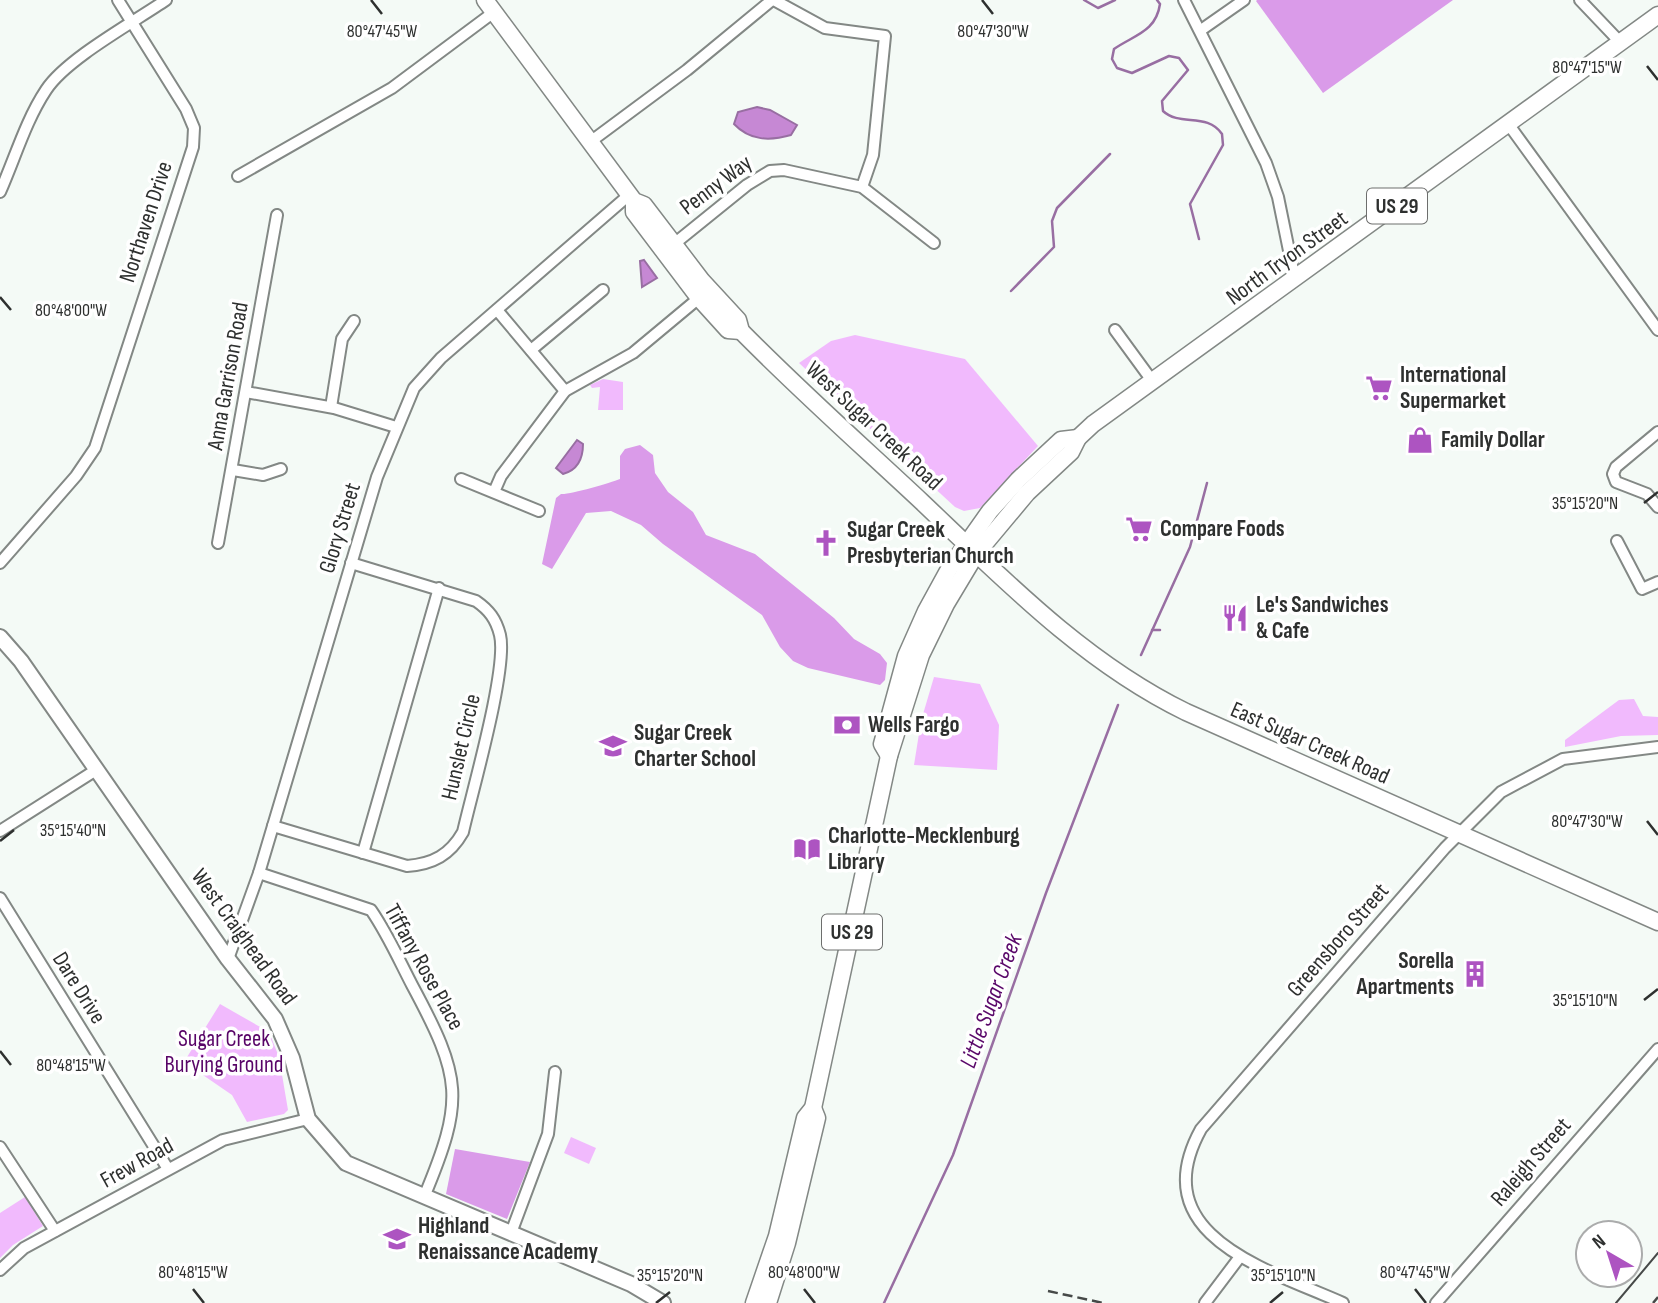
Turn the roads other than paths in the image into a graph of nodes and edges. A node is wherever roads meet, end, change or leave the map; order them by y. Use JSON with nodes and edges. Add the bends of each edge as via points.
{"nodes":[{"id":1,"x":118,"y":0,"type":"edge"},
{"id":2,"x":166,"y":0,"type":"edge"},
{"id":3,"x":773,"y":0,"type":"edge"},
{"id":4,"x":1184,"y":0,"type":"edge"},
{"id":5,"x":1244,"y":0,"type":"edge"},
{"id":6,"x":1580,"y":0,"type":"edge"},
{"id":7,"x":490,"y":6,"type":"edge"},
{"id":8,"x":1658,"y":15,"type":"edge"},
{"id":9,"x":132,"y":24,"type":"junction"},
{"id":10,"x":1201,"y":30,"type":"junction"},
{"id":11,"x":1620,"y":42,"type":"junction"},
{"id":12,"x":1509,"y":125,"type":"junction"},
{"id":13,"x":590,"y":142,"type":"junction"},
{"id":14,"x":238,"y":176,"type":"dead end"},
{"id":15,"x":862,"y":187,"type":"junction"},
{"id":16,"x":0,"y":192,"type":"edge"},
{"id":17,"x":632,"y":198,"type":"junction"},
{"id":18,"x":277,"y":215,"type":"dead end"},
{"id":19,"x":934,"y":243,"type":"dead end"},
{"id":20,"x":674,"y":244,"type":"junction"},
{"id":21,"x":1295,"y":280,"type":"junction"},
{"id":22,"x":603,"y":290,"type":"dead end"},
{"id":23,"x":699,"y":298,"type":"junction"},
{"id":24,"x":497,"y":310,"type":"junction"},
{"id":25,"x":354,"y":321,"type":"dead end"},
{"id":26,"x":1115,"y":330,"type":"dead end"},
{"id":27,"x":1658,"y":330,"type":"edge"},
{"id":28,"x":741,"y":331,"type":"junction"},
{"id":29,"x":531,"y":350,"type":"junction"},
{"id":30,"x":1153,"y":382,"type":"junction"},
{"id":31,"x":565,"y":391,"type":"junction"},
{"id":32,"x":246,"y":392,"type":"junction"},
{"id":33,"x":331,"y":407,"type":"junction"},
{"id":34,"x":396,"y":427,"type":"junction"},
{"id":35,"x":1658,"y":432,"type":"edge"},
{"id":36,"x":281,"y":469,"type":"dead end"},
{"id":37,"x":233,"y":470,"type":"junction"},
{"id":38,"x":461,"y":479,"type":"dead end"},
{"id":39,"x":494,"y":492,"type":"junction"},
{"id":40,"x":1658,"y":505,"type":"edge"},
{"id":41,"x":539,"y":511,"type":"dead end"},
{"id":42,"x":1617,"y":541,"type":"dead end"},
{"id":43,"x":218,"y":543,"type":"dead end"},
{"id":44,"x":972,"y":549,"type":"junction"},
{"id":45,"x":0,"y":563,"type":"edge"},
{"id":46,"x":351,"y":563,"type":"junction"},
{"id":47,"x":1658,"y":582,"type":"edge"},
{"id":48,"x":439,"y":588,"type":"junction"},
{"id":49,"x":0,"y":637,"type":"edge"},
{"id":50,"x":1658,"y":747,"type":"edge"},
{"id":51,"x":96,"y":770,"type":"junction"},
{"id":52,"x":273,"y":826,"type":"junction"},
{"id":53,"x":0,"y":831,"type":"edge"},
{"id":54,"x":1458,"y":835,"type":"junction"},
{"id":55,"x":363,"y":853,"type":"junction"},
{"id":56,"x":259,"y":873,"type":"junction"},
{"id":57,"x":0,"y":898,"type":"edge"},
{"id":58,"x":1658,"y":922,"type":"edge"},
{"id":59,"x":228,"y":959,"type":"junction"},
{"id":60,"x":1658,"y":1049,"type":"edge"},
{"id":61,"x":555,"y":1072,"type":"dead end"},
{"id":62,"x":813,"y":1108,"type":"junction"},
{"id":63,"x":308,"y":1119,"type":"junction"},
{"id":64,"x":0,"y":1147,"type":"edge"},
{"id":65,"x":168,"y":1170,"type":"junction"},
{"id":66,"x":424,"y":1197,"type":"junction"},
{"id":67,"x":55,"y":1231,"type":"junction"},
{"id":68,"x":511,"y":1233,"type":"junction"},
{"id":69,"x":1239,"y":1258,"type":"junction"},
{"id":70,"x":0,"y":1270,"type":"edge"},
{"id":71,"x":663,"y":1303,"type":"edge"},
{"id":72,"x":754,"y":1303,"type":"edge"},
{"id":73,"x":768,"y":1303,"type":"edge"},
{"id":74,"x":1205,"y":1303,"type":"edge"},
{"id":75,"x":1343,"y":1303,"type":"edge"},
{"id":76,"x":1436,"y":1303,"type":"edge"}],
"edges":[{"from":1,"to":9,"type":"street","name":"Northaven Drive"},
{"from":2,"to":9,"type":"street"},
{"from":3,"to":13,"type":"street"},
{"from":3,"to":15,"type":"street","via":[[825,28],[885,36],[873,155]]},
{"from":4,"to":10,"type":"street"},
{"from":5,"to":10,"type":"street"},
{"from":6,"to":11,"type":"street"},
{"from":7,"to":13,"type":"main road","name":"West Sugar Creek Road"},
{"from":7,"to":14,"type":"street","via":[[392,88]]},
{"from":8,"to":11,"type":"main road","name":"North Tryon Street","number":"US 29"},
{"from":9,"to":16,"type":"street","via":[[68,67],[47,88]]},
{"from":9,"to":45,"type":"street","name":"Northaven Drive","via":[[186,109],[194,128],[193,147],[95,448]]},
{"from":10,"to":21,"type":"street","via":[[1266,163]]},
{"from":11,"to":12,"type":"main road","name":"North Tryon Street","number":"US 29"},
{"from":12,"to":21,"type":"main road","name":"North Tryon Street","number":"US 29"},
{"from":12,"to":27,"type":"street"},
{"from":13,"to":17,"type":"main road","name":"West Sugar Creek Road"},
{"from":15,"to":19,"type":"street","name":"Penny Way"},
{"from":15,"to":20,"type":"street","name":"Penny Way","via":[[807,173],[770,171]]},
{"from":17,"to":20,"type":"main road","name":"West Sugar Creek Road","via":[[644,205]]},
{"from":17,"to":23,"type":"main road","name":"West Sugar Creek Road","via":[[634,212]]},
{"from":17,"to":24,"type":"street","name":"Glory Street"},
{"from":18,"to":32,"type":"street","name":"Anna Garrison Road"},
{"from":20,"to":28,"type":"main road","name":"West Sugar Creek Road","via":[[738,320]]},
{"from":21,"to":30,"type":"main road","name":"North Tryon Street","number":"US 29"},
{"from":22,"to":29,"type":"street"},
{"from":23,"to":28,"type":"main road","name":"West Sugar Creek Road","via":[[728,330]]},
{"from":23,"to":31,"type":"street","via":[[633,353]]},
{"from":24,"to":29,"type":"street"},
{"from":24,"to":34,"type":"street","name":"Glory Street","via":[[424,374]]},
{"from":25,"to":33,"type":"street","via":[[342,339]]},
{"from":26,"to":30,"type":"street"},
{"from":28,"to":44,"type":"main road","name":"West Sugar Creek Road"},
{"from":29,"to":31,"type":"street"},
{"from":30,"to":44,"type":"main road","name":"North Tryon Street","number":"US 29","via":[[1078,438],[1071,452]]},
{"from":31,"to":39,"type":"street"},
{"from":32,"to":33,"type":"street"},
{"from":32,"to":37,"type":"street","name":"Anna Garrison Road"},
{"from":33,"to":34,"type":"street"},
{"from":34,"to":46,"type":"street","name":"Glory Street"},
{"from":35,"to":40,"type":"street","via":[[1613,474],[1616,482],[1647,494]]},
{"from":36,"to":37,"type":"street","via":[[263,475]]},
{"from":37,"to":43,"type":"street","name":"Anna Garrison Road"},
{"from":38,"to":39,"type":"street"},
{"from":39,"to":41,"type":"street"},
{"from":42,"to":47,"type":"street","via":[[1642,589]]},
{"from":44,"to":54,"type":"main road","name":"East Sugar Creek Road","via":[[1093,656],[1141,689]]},
{"from":44,"to":62,"type":"main road","name":"North Tryon Street","number":"US 29","via":[[938,589],[906,656],[882,744],[889,757]]},
{"from":46,"to":48,"type":"street","name":"Hunslet Circle"},
{"from":46,"to":52,"type":"street","name":"Glory Street"},
{"from":48,"to":55,"type":"street"},
{"from":48,"to":55,"type":"street","name":"Hunslet Circle","via":[[476,601],[489,611],[501,637],[502,657],[463,832],[455,846],[425,864],[407,866]]},
{"from":49,"to":51,"type":"street","name":"West Craighead Road"},
{"from":50,"to":54,"type":"street","name":"Greensboro Street","via":[[1580,755],[1552,764],[1502,792]]},
{"from":51,"to":53,"type":"street"},
{"from":51,"to":59,"type":"street","name":"West Craighead Road"},
{"from":52,"to":55,"type":"street","name":"Hunslet Circle"},
{"from":52,"to":56,"type":"street","name":"Glory Street"},
{"from":54,"to":58,"type":"main road","name":"East Sugar Creek Road"},
{"from":54,"to":69,"type":"street","name":"Greensboro Street","via":[[1209,1119],[1193,1143],[1186,1177],[1191,1205],[1206,1231]]},
{"from":56,"to":59,"type":"street","name":"Glory Street"},
{"from":56,"to":66,"type":"street","name":"Tiffany Rose Place","via":[[371,909],[442,1040],[453,1088],[452,1122]]},
{"from":57,"to":65,"type":"street","name":"Dare Drive"},
{"from":59,"to":63,"type":"street","name":"West Craighead Road","via":[[284,1035]]},
{"from":60,"to":76,"type":"street","name":"Raleigh Street"},
{"from":61,"to":68,"type":"street","via":[[548,1134]]},
{"from":62,"to":72,"type":"main road","name":"North Tryon Street","number":"US 29","via":[[805,1118],[777,1236]]},
{"from":62,"to":73,"type":"main road","name":"North Tryon Street","number":"US 29","via":[[817,1118]]},
{"from":63,"to":65,"type":"street","name":"Frew Road","via":[[223,1140]]},
{"from":63,"to":66,"type":"street","name":"West Craighead Road","via":[[345,1163]]},
{"from":64,"to":67,"type":"street"},
{"from":65,"to":67,"type":"street","name":"Frew Road"},
{"from":66,"to":68,"type":"street","name":"West Craighead Road"},
{"from":67,"to":70,"type":"street","name":"Frew Road","via":[[24,1248]]},
{"from":68,"to":71,"type":"street","name":"West Craighead Road","via":[[631,1284]]},
{"from":69,"to":74,"type":"street"},
{"from":69,"to":75,"type":"street"}]}
